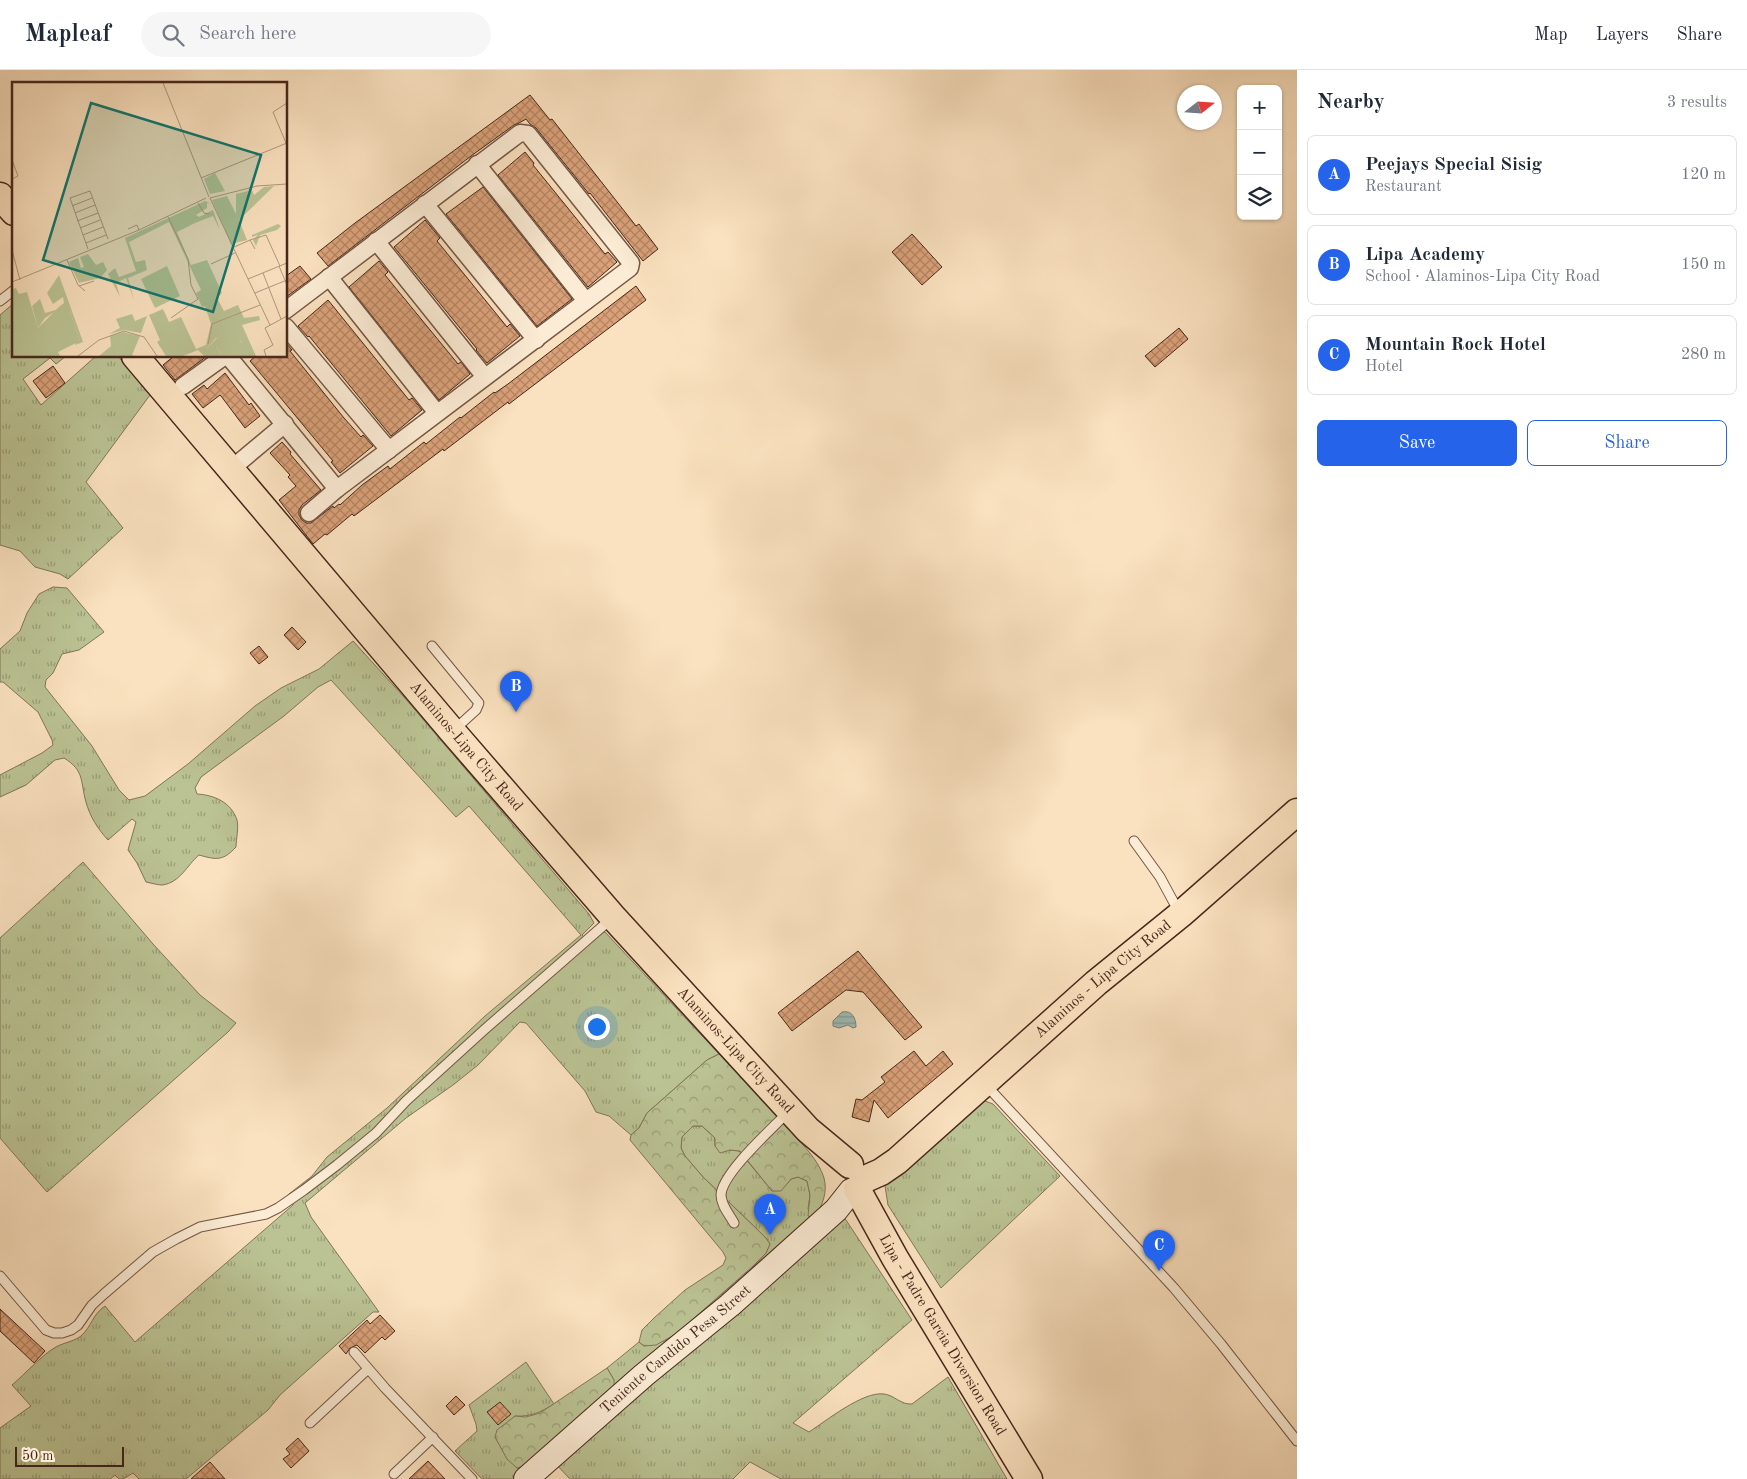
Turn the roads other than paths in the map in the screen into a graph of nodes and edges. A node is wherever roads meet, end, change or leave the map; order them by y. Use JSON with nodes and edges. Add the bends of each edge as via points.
{"nodes":[{"id":1,"x":477,"y":164,"type":"junction"},
{"id":2,"x":0,"y":196,"type":"edge"},
{"id":3,"x":425,"y":204,"type":"junction"},
{"id":4,"x":12,"y":210,"type":"edge"},
{"id":5,"x":376,"y":241,"type":"junction"},
{"id":6,"x":329,"y":278,"type":"junction"},
{"id":7,"x":12,"y":292,"type":"edge"},
{"id":8,"x":0,"y":301,"type":"edge"},
{"id":9,"x":586,"y":301,"type":"junction"},
{"id":10,"x":288,"y":309,"type":"edge"},
{"id":11,"x":288,"y":329,"type":"edge"},
{"id":12,"x":536,"y":340,"type":"junction"},
{"id":13,"x":137,"y":358,"type":"edge"},
{"id":14,"x":224,"y":358,"type":"edge"},
{"id":15,"x":229,"y":358,"type":"edge"},
{"id":16,"x":485,"y":377,"type":"junction"},
{"id":17,"x":183,"y":386,"type":"dead end"},
{"id":18,"x":437,"y":413,"type":"junction"},
{"id":19,"x":284,"y":424,"type":"junction"},
{"id":20,"x":389,"y":450,"type":"junction"},
{"id":21,"x":230,"y":470,"type":"junction"},
{"id":22,"x":337,"y":489,"type":"junction"},
{"id":23,"x":309,"y":513,"type":"dead end"},
{"id":24,"x":432,"y":646,"type":"dead end"},
{"id":25,"x":452,"y":731,"type":"junction"},
{"id":26,"x":1297,"y":812,"type":"edge"},
{"id":27,"x":1134,"y":841,"type":"dead end"},
{"id":28,"x":1181,"y":914,"type":"junction"},
{"id":29,"x":613,"y":917,"type":"junction"},
{"id":30,"x":984,"y":1083,"type":"junction"},
{"id":31,"x":790,"y":1110,"type":"junction"},
{"id":32,"x":851,"y":1179,"type":"junction"},
{"id":33,"x":734,"y":1223,"type":"dead end"},
{"id":34,"x":0,"y":1276,"type":"edge"},
{"id":35,"x":354,"y":1352,"type":"dead end"},
{"id":36,"x":368,"y":1369,"type":"junction"},
{"id":37,"x":310,"y":1423,"type":"dead end"},
{"id":38,"x":433,"y":1437,"type":"junction"},
{"id":39,"x":1297,"y":1441,"type":"edge"},
{"id":40,"x":394,"y":1474,"type":"dead end"},
{"id":41,"x":528,"y":1478,"type":"edge"},
{"id":42,"x":472,"y":1479,"type":"edge"},
{"id":43,"x":1029,"y":1479,"type":"edge"}],
"edges":[{"from":1,"to":3,"type":"street"},
{"from":1,"to":9,"type":"street"},
{"from":1,"to":9,"type":"street","via":[[520,133],[528,134],[631,263],[630,268]]},
{"from":2,"to":4,"type":"main road"},
{"from":3,"to":5,"type":"street"},
{"from":3,"to":12,"type":"street"},
{"from":5,"to":6,"type":"street"},
{"from":5,"to":16,"type":"street"},
{"from":6,"to":10,"type":"street"},
{"from":6,"to":18,"type":"street"},
{"from":7,"to":8,"type":"lane"},
{"from":9,"to":12,"type":"street"},
{"from":11,"to":20,"type":"street"},
{"from":12,"to":16,"type":"street"},
{"from":13,"to":21,"type":"main road","name":"Alaminos-Lipa City Road"},
{"from":14,"to":17,"type":"street"},
{"from":15,"to":19,"type":"street"},
{"from":16,"to":18,"type":"street"},
{"from":18,"to":20,"type":"street"},
{"from":19,"to":21,"type":"street"},
{"from":19,"to":22,"type":"street"},
{"from":20,"to":22,"type":"street"},
{"from":21,"to":25,"type":"main road","name":"Alaminos-Lipa City Road"},
{"from":22,"to":23,"type":"street"},
{"from":24,"to":25,"type":"lane","via":[[479,703],[476,710]]},
{"from":25,"to":29,"type":"main road","name":"Alaminos-Lipa City Road"},
{"from":26,"to":28,"type":"main road","name":"Alaminos - Lipa City Road"},
{"from":27,"to":28,"type":"lane"},
{"from":28,"to":30,"type":"main road","name":"Alaminos - Lipa City Road","via":[[1096,983]]},
{"from":29,"to":31,"type":"main road","name":"Alaminos-Lipa City Road"},
{"from":29,"to":34,"type":"lane","via":[[484,1030],[337,1166],[272,1211],[200,1227],[153,1252],[92,1305],[71,1330],[54,1334],[46,1330]]},
{"from":30,"to":32,"type":"main road","name":"Alaminos - Lipa City Road","via":[[889,1167]]},
{"from":30,"to":39,"type":"lane","via":[[1174,1288]]},
{"from":31,"to":32,"type":"main road","name":"Alaminos-Lipa City Road"},
{"from":31,"to":33,"type":"lane","via":[[724,1182],[721,1197]]},
{"from":32,"to":41,"type":"street","name":"Teniente Candido Pesa Street","via":[[831,1199],[823,1220],[730,1305]]},
{"from":32,"to":43,"type":"main road","name":"Lipa - Padre Garcia Diversion Road"},
{"from":35,"to":36,"type":"lane"},
{"from":36,"to":37,"type":"lane"},
{"from":36,"to":38,"type":"lane"},
{"from":38,"to":40,"type":"lane"},
{"from":38,"to":42,"type":"lane"}]}
